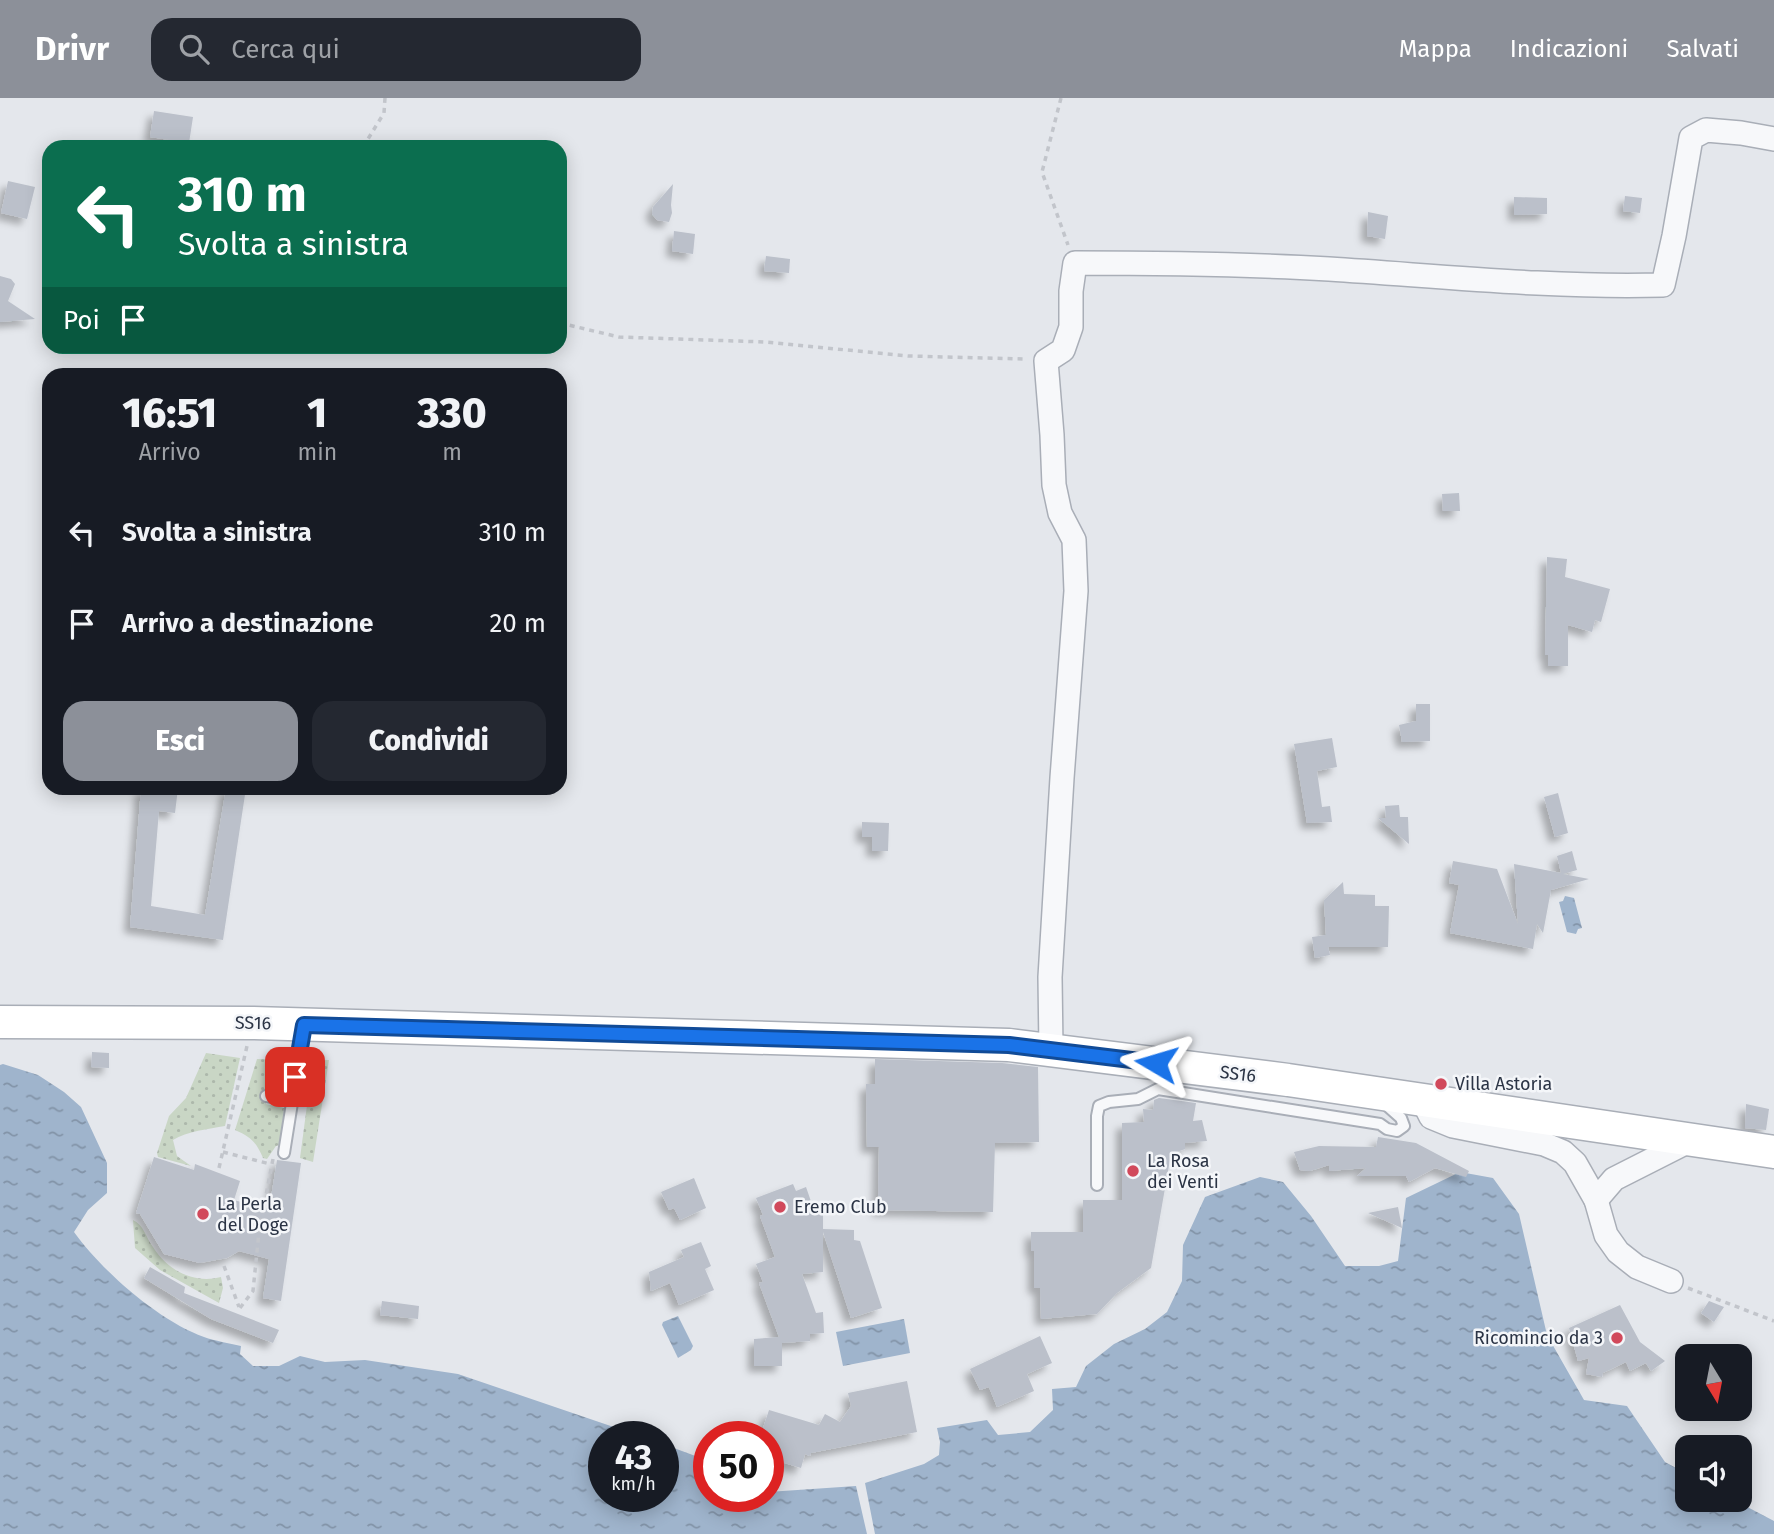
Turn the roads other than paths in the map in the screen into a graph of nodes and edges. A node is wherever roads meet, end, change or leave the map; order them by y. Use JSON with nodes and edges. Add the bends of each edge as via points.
{"nodes":[{"id":1,"x":1774,"y":139,"type":"edge"},
{"id":2,"x":0,"y":1021,"type":"edge"},
{"id":3,"x":304,"y":1025,"type":"junction"},
{"id":4,"x":1051,"y":1049,"type":"junction"},
{"id":5,"x":1373,"y":1094,"type":"junction"},
{"id":6,"x":266,"y":1096,"type":"dead end"},
{"id":7,"x":292,"y":1100,"type":"junction"},
{"id":8,"x":1423,"y":1101,"type":"junction"},
{"id":9,"x":1691,"y":1140,"type":"junction"},
{"id":10,"x":1766,"y":1151,"type":"edge"},
{"id":11,"x":284,"y":1153,"type":"road end"},
{"id":12,"x":1097,"y":1185,"type":"dead end"},
{"id":13,"x":1596,"y":1200,"type":"junction"},
{"id":14,"x":1671,"y":1281,"type":"road end"}],
"edges":[{"from":1,"to":4,"type":"street","via":[[1706,130],[1691,138],[1663,285],[1503,281],[1196,262],[1075,263],[1071,327],[1063,350],[1046,362],[1054,485],[1060,513],[1074,540],[1076,591],[1050,977]]},
{"from":2,"to":3,"type":"main road","name":"SS16"},
{"from":3,"to":4,"type":"main road","name":"SS16"},
{"from":3,"to":7,"type":"lane"},
{"from":4,"to":5,"type":"main road","name":"SS16"},
{"from":5,"to":8,"type":"main road","name":"SS16"},
{"from":5,"to":12,"type":"lane","via":[[1404,1126],[1397,1131],[1380,1124],[1158,1089],[1138,1099],[1109,1102],[1099,1106],[1097,1116]]},
{"from":6,"to":7,"type":"lane"},
{"from":7,"to":11,"type":"lane"},
{"from":8,"to":9,"type":"main road","name":"SS16"},
{"from":8,"to":13,"type":"street","via":[[1431,1117],[1453,1126],[1563,1152],[1575,1163]]},
{"from":9,"to":10,"type":"main road","name":"SS16"},
{"from":9,"to":13,"type":"street","via":[[1614,1179]]},
{"from":13,"to":14,"type":"street","via":[[1606,1235],[1618,1252],[1637,1267]]}]}
